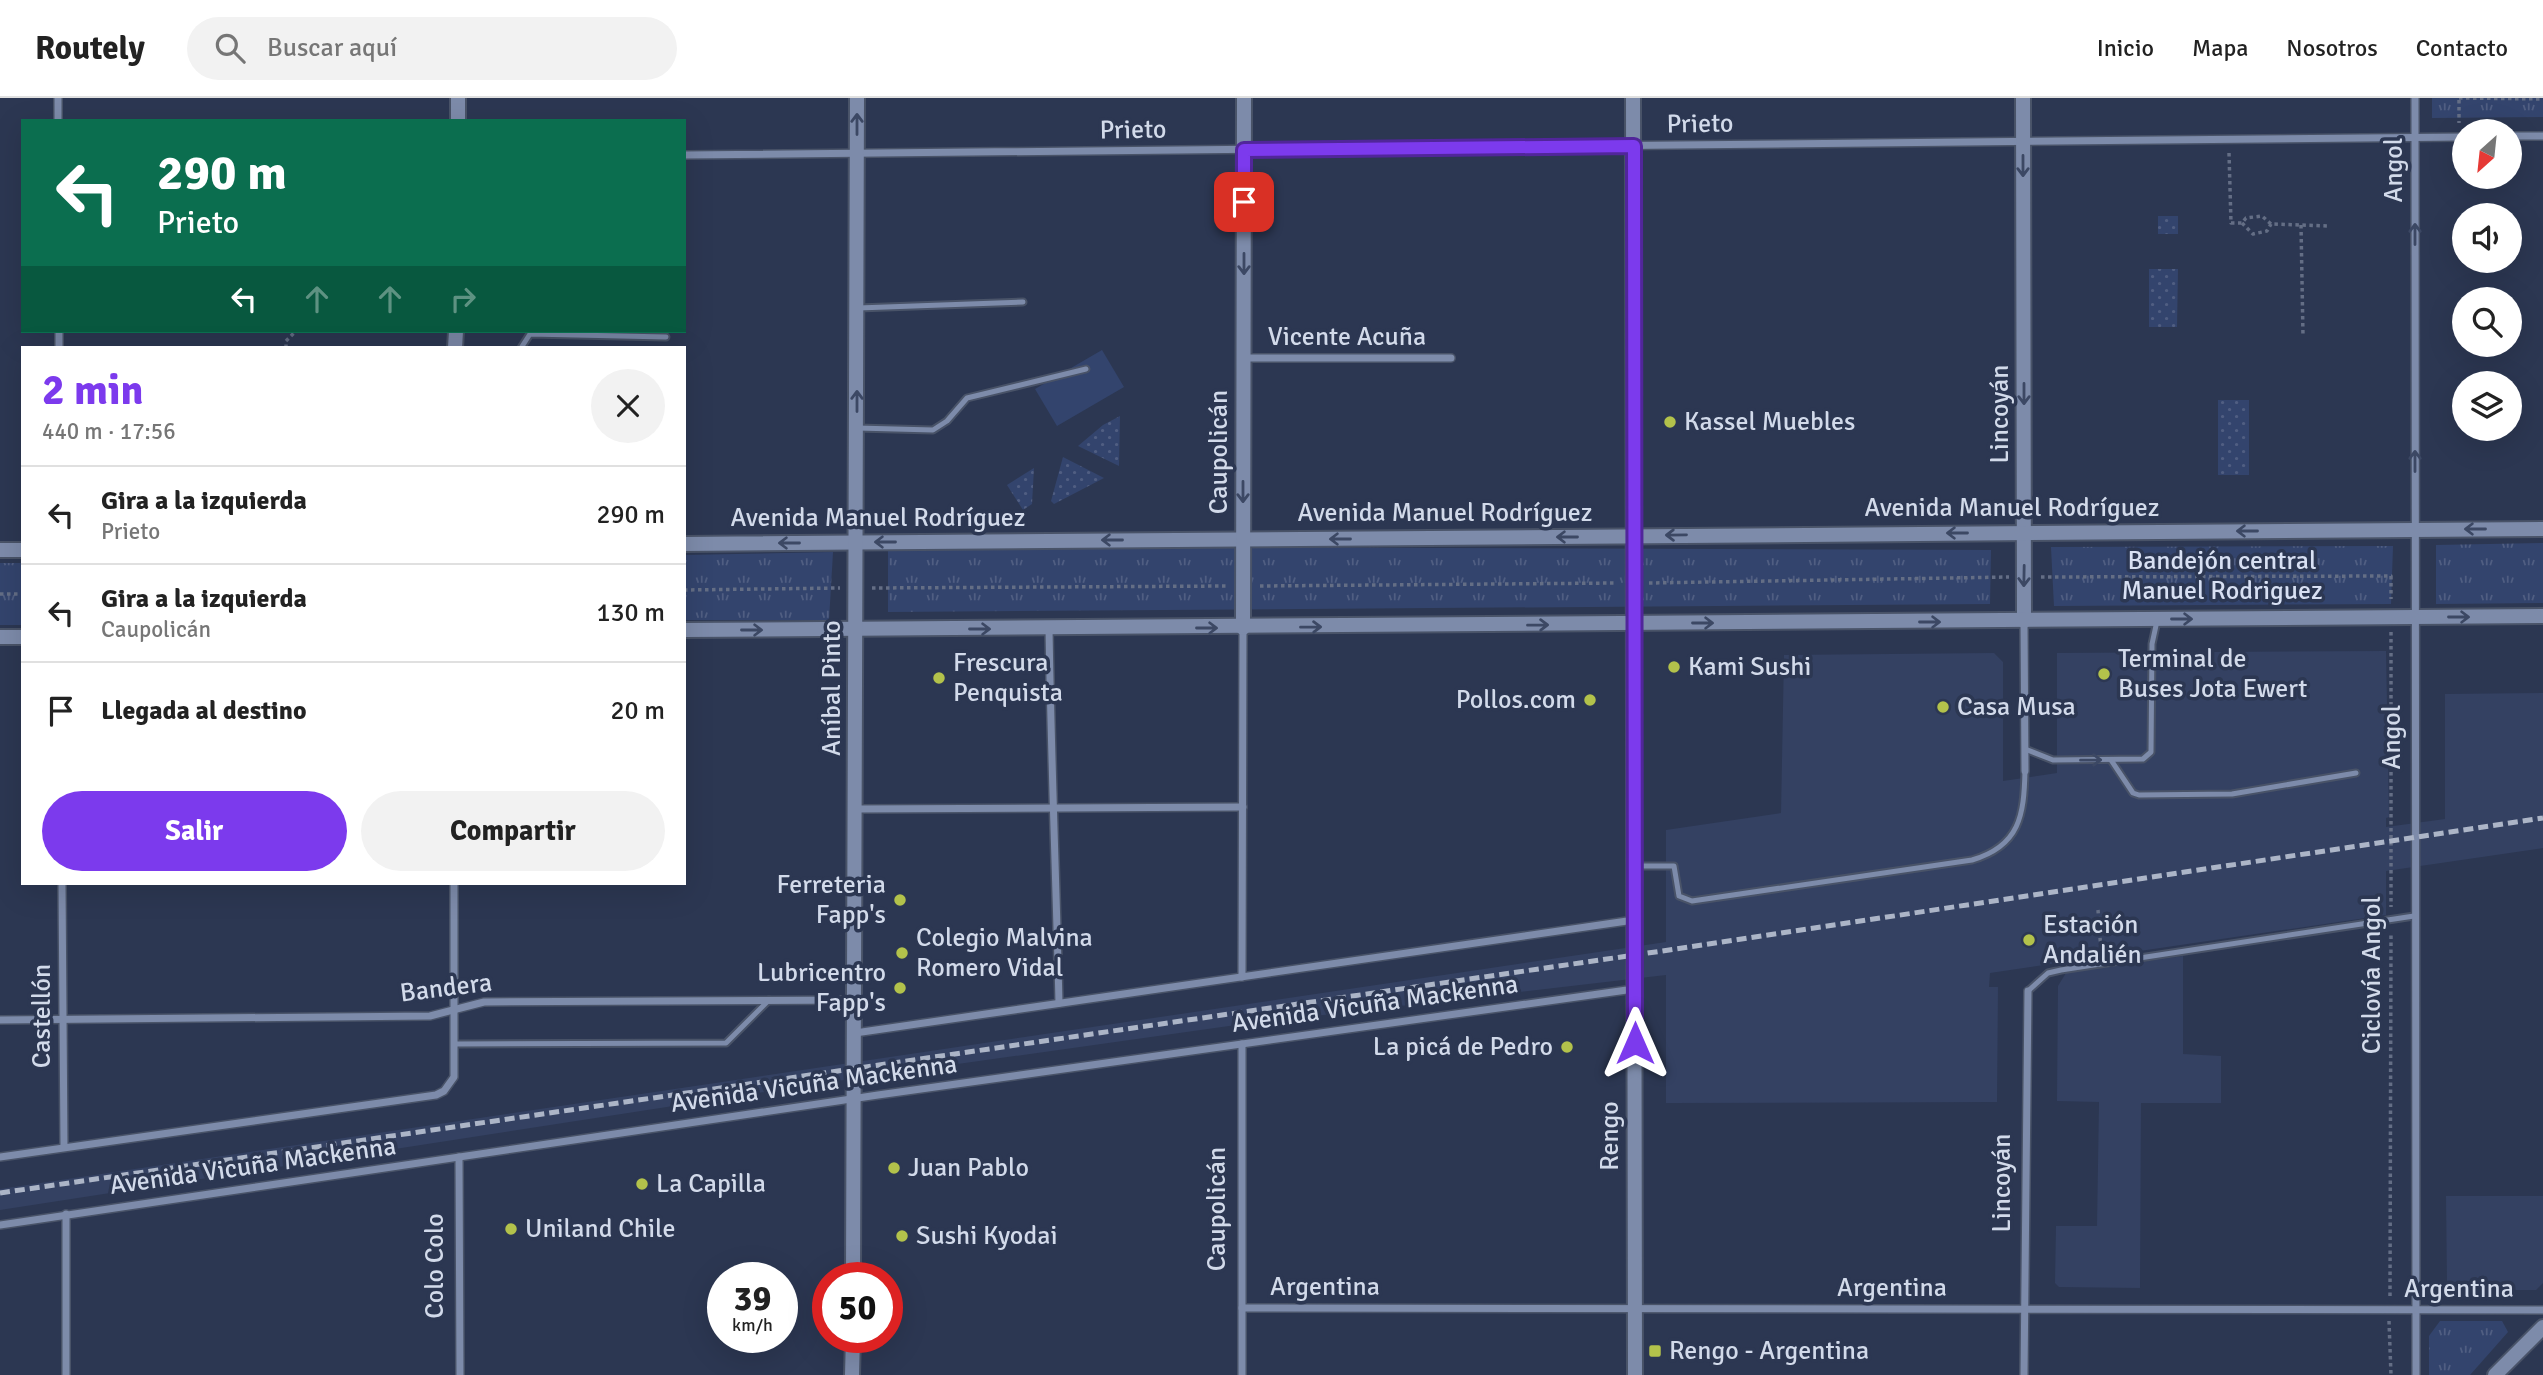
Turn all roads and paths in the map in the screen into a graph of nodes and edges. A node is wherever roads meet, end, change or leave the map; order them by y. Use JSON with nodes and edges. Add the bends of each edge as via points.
{"nodes":[{"id":1,"x":58,"y":98,"type":"edge"},
{"id":2,"x":458,"y":98,"type":"edge"},
{"id":3,"x":857,"y":98,"type":"edge"},
{"id":4,"x":1244,"y":98,"type":"edge"},
{"id":5,"x":1633,"y":98,"type":"edge"},
{"id":6,"x":2023,"y":98,"type":"edge"},
{"id":7,"x":2415,"y":98,"type":"edge"},
{"id":8,"x":2459,"y":98,"type":"edge"},
{"id":9,"x":2543,"y":99,"type":"edge"},
{"id":10,"x":58,"y":119,"type":"edge"},
{"id":11,"x":458,"y":119,"type":"edge"},
{"id":12,"x":2460,"y":119,"type":"edge"},
{"id":13,"x":2522,"y":136,"type":"edge"},
{"id":14,"x":2543,"y":136,"type":"edge"},
{"id":15,"x":2415,"y":137,"type":"junction"},
{"id":16,"x":2452,"y":137,"type":"edge"},
{"id":17,"x":2228,"y":139,"type":"junction"},
{"id":18,"x":2023,"y":142,"type":"junction"},
{"id":19,"x":1634,"y":146,"type":"junction"},
{"id":20,"x":1244,"y":150,"type":"junction"},
{"id":21,"x":857,"y":154,"type":"junction"},
{"id":22,"x":686,"y":155,"type":"edge"},
{"id":23,"x":2242,"y":223,"type":"junction"},
{"id":24,"x":2271,"y":224,"type":"junction"},
{"id":25,"x":2301,"y":225,"type":"junction"},
{"id":26,"x":2328,"y":226,"type":"dead end"},
{"id":27,"x":1023,"y":302,"type":"dead end"},
{"id":28,"x":857,"y":308,"type":"junction"},
{"id":29,"x":635,"y":334,"type":"edge"},
{"id":30,"x":2303,"y":336,"type":"dead end"},
{"id":31,"x":666,"y":337,"type":"dead end"},
{"id":32,"x":522,"y":346,"type":"edge"},
{"id":33,"x":1243,"y":358,"type":"junction"},
{"id":34,"x":1451,"y":358,"type":"dead end"},
{"id":35,"x":1086,"y":369,"type":"dead end"},
{"id":36,"x":857,"y":428,"type":"junction"},
{"id":37,"x":2543,"y":529,"type":"edge"},
{"id":38,"x":2415,"y":530,"type":"junction"},
{"id":39,"x":2025,"y":532,"type":"junction"},
{"id":40,"x":1635,"y":536,"type":"junction"},
{"id":41,"x":1243,"y":539,"type":"junction"},
{"id":42,"x":857,"y":542,"type":"junction"},
{"id":43,"x":686,"y":544,"type":"edge"},
{"id":44,"x":0,"y":550,"type":"edge"},
{"id":45,"x":21,"y":550,"type":"edge"},
{"id":46,"x":2005,"y":577,"type":"dead end"},
{"id":47,"x":2042,"y":577,"type":"dead end"},
{"id":48,"x":1635,"y":583,"type":"junction"},
{"id":49,"x":1243,"y":586,"type":"junction"},
{"id":50,"x":857,"y":588,"type":"junction"},
{"id":51,"x":686,"y":590,"type":"edge"},
{"id":52,"x":0,"y":594,"type":"edge"},
{"id":53,"x":21,"y":594,"type":"edge"},
{"id":54,"x":2543,"y":616,"type":"edge"},
{"id":55,"x":2413,"y":617,"type":"junction"},
{"id":56,"x":2391,"y":618,"type":"junction"},
{"id":57,"x":2158,"y":620,"type":"junction"},
{"id":58,"x":2024,"y":621,"type":"junction"},
{"id":59,"x":1634,"y":624,"type":"junction"},
{"id":60,"x":1049,"y":628,"type":"junction"},
{"id":61,"x":1243,"y":628,"type":"junction"},
{"id":62,"x":857,"y":629,"type":"junction"},
{"id":63,"x":686,"y":631,"type":"edge"},
{"id":64,"x":0,"y":637,"type":"edge"},
{"id":65,"x":21,"y":637,"type":"edge"},
{"id":66,"x":2025,"y":750,"type":"junction"},
{"id":67,"x":2111,"y":760,"type":"junction"},
{"id":68,"x":2025,"y":771,"type":"joint"},
{"id":69,"x":2357,"y":774,"type":"dead end"},
{"id":70,"x":1243,"y":807,"type":"junction"},
{"id":71,"x":856,"y":808,"type":"junction"},
{"id":72,"x":1052,"y":808,"type":"junction"},
{"id":73,"x":1635,"y":866,"type":"junction"},
{"id":74,"x":62,"y":885,"type":"edge"},
{"id":75,"x":454,"y":885,"type":"edge"},
{"id":76,"x":2098,"y":910,"type":"dead end"},
{"id":77,"x":2414,"y":916,"type":"junction"},
{"id":78,"x":2391,"y":919,"type":"junction"},
{"id":79,"x":1634,"y":920,"type":"junction"},
{"id":80,"x":2097,"y":963,"type":"junction"},
{"id":81,"x":1242,"y":977,"type":"junction"},
{"id":82,"x":1634,"y":989,"type":"junction"},
{"id":83,"x":2028,"y":991,"type":"joint"},
{"id":84,"x":855,"y":999,"type":"junction"},
{"id":85,"x":769,"y":1000,"type":"junction"},
{"id":86,"x":1059,"y":1003,"type":"junction"},
{"id":87,"x":454,"y":1010,"type":"junction"},
{"id":88,"x":63,"y":1019,"type":"junction"},
{"id":89,"x":0,"y":1020,"type":"edge"},
{"id":90,"x":855,"y":1033,"type":"junction"},
{"id":91,"x":455,"y":1044,"type":"junction"},
{"id":92,"x":1242,"y":1044,"type":"junction"},
{"id":93,"x":854,"y":1098,"type":"junction"},
{"id":94,"x":64,"y":1147,"type":"junction"},
{"id":95,"x":0,"y":1157,"type":"edge"},
{"id":96,"x":459,"y":1157,"type":"junction"},
{"id":97,"x":66,"y":1214,"type":"junction"},
{"id":98,"x":0,"y":1225,"type":"edge"},
{"id":99,"x":853,"y":1262,"type":"edge"},
{"id":100,"x":1242,"y":1308,"type":"junction"},
{"id":101,"x":1635,"y":1308,"type":"junction"},
{"id":102,"x":2025,"y":1310,"type":"junction"},
{"id":103,"x":2389,"y":1310,"type":"junction"},
{"id":104,"x":2543,"y":1310,"type":"edge"},
{"id":105,"x":2416,"y":1311,"type":"junction"},
{"id":106,"x":2543,"y":1326,"type":"edge"},
{"id":107,"x":853,"y":1353,"type":"edge"},
{"id":108,"x":66,"y":1375,"type":"edge"},
{"id":109,"x":460,"y":1375,"type":"edge"},
{"id":110,"x":852,"y":1375,"type":"edge"},
{"id":111,"x":1242,"y":1375,"type":"edge"},
{"id":112,"x":1635,"y":1375,"type":"edge"},
{"id":113,"x":2024,"y":1375,"type":"edge"},
{"id":114,"x":2391,"y":1375,"type":"edge"},
{"id":115,"x":2416,"y":1375,"type":"edge"},
{"id":116,"x":2495,"y":1375,"type":"edge"}],
"edges":[{"from":1,"to":10,"type":"street"},
{"from":2,"to":11,"type":"main road"},
{"from":21,"to":3,"type":"main road","name":"Aníbal Pinto","one_way":true},
{"from":4,"to":20,"type":"main road","name":"Caupolicán"},
{"from":5,"to":19,"type":"main road","name":"Rengo"},
{"from":6,"to":18,"type":"main road","name":"Lincoyán"},
{"from":7,"to":15,"type":"street","name":"Angol"},
{"from":8,"to":9,"type":"path"},
{"from":8,"to":12,"type":"path"},
{"from":13,"to":14,"type":"street"},
{"from":15,"to":16,"type":"street","name":"Prieto"},
{"from":15,"to":17,"type":"street","name":"Prieto"},
{"from":38,"to":15,"type":"street","name":"Angol","one_way":true},
{"from":17,"to":18,"type":"street","name":"Prieto"},
{"from":17,"to":23,"type":"path","via":[[2231,223]]},
{"from":18,"to":19,"type":"street","name":"Prieto"},
{"from":18,"to":39,"type":"main road","name":"Lincoyán","one_way":true},
{"from":19,"to":20,"type":"street","name":"Prieto"},
{"from":19,"to":40,"type":"main road","name":"Rengo"},
{"from":20,"to":21,"type":"street","name":"Prieto"},
{"from":20,"to":33,"type":"main road","name":"Caupolicán","one_way":true},
{"from":21,"to":22,"type":"street","name":"Prieto"},
{"from":21,"to":28,"type":"main road","name":"Aníbal Pinto"},
{"from":23,"to":24,"type":"path","via":[[2262,216]]},
{"from":23,"to":24,"type":"path","via":[[2253,234],[2267,231]]},
{"from":24,"to":25,"type":"path"},
{"from":25,"to":26,"type":"path"},
{"from":25,"to":30,"type":"path"},
{"from":27,"to":28,"type":"lane"},
{"from":36,"to":28,"type":"main road","name":"Aníbal Pinto","one_way":true},
{"from":29,"to":31,"type":"lane"},
{"from":29,"to":32,"type":"lane","via":[[530,334]]},
{"from":33,"to":34,"type":"street","name":"Vicente Acuña"},
{"from":33,"to":41,"type":"main road","name":"Caupolicán","one_way":true},
{"from":35,"to":36,"type":"lane","via":[[967,398],[933,430]]},
{"from":36,"to":42,"type":"main road","name":"Aníbal Pinto"},
{"from":37,"to":38,"type":"main road","name":"Avenida Manuel Rodríguez","one_way":true},
{"from":38,"to":39,"type":"main road","name":"Avenida Manuel Rodríguez","one_way":true},
{"from":38,"to":55,"type":"street","name":"Angol"},
{"from":39,"to":40,"type":"main road","name":"Avenida Manuel Rodríguez","one_way":true},
{"from":39,"to":58,"type":"main road","name":"Lincoyán","one_way":true},
{"from":40,"to":41,"type":"main road","name":"Avenida Manuel Rodríguez","one_way":true},
{"from":40,"to":48,"type":"main road","name":"Rengo"},
{"from":41,"to":42,"type":"main road","name":"Avenida Manuel Rodríguez","one_way":true},
{"from":41,"to":49,"type":"main road","name":"Caupolicán"},
{"from":42,"to":43,"type":"main road","name":"Avenida Manuel Rodríguez","one_way":true},
{"from":42,"to":50,"type":"main road","name":"Aníbal Pinto"},
{"from":44,"to":45,"type":"main road"},
{"from":46,"to":48,"type":"path"},
{"from":47,"to":56,"type":"path","name":"Ciclovía Angol","via":[[2391,576]]},
{"from":48,"to":49,"type":"path"},
{"from":48,"to":59,"type":"main road","name":"Rengo"},
{"from":49,"to":50,"type":"path"},
{"from":49,"to":61,"type":"main road","name":"Caupolicán"},
{"from":50,"to":51,"type":"path"},
{"from":50,"to":62,"type":"main road","name":"Aníbal Pinto"},
{"from":52,"to":53,"type":"path"},
{"from":55,"to":54,"type":"main road","one_way":true},
{"from":55,"to":56,"type":"main road"},
{"from":55,"to":77,"type":"street","name":"Angol"},
{"from":57,"to":56,"type":"main road","one_way":true},
{"from":56,"to":78,"type":"path","name":"Ciclovía Angol"},
{"from":57,"to":58,"type":"main road"},
{"from":57,"to":67,"type":"lane","via":[[2152,644],[2151,752],[2143,759]]},
{"from":59,"to":58,"type":"main road","one_way":true},
{"from":58,"to":66,"type":"street","name":"Lincoyán"},
{"from":61,"to":59,"type":"main road","one_way":true},
{"from":59,"to":73,"type":"main road","name":"Rengo"},
{"from":60,"to":61,"type":"main road","one_way":true},
{"from":62,"to":60,"type":"main road","one_way":true},
{"from":60,"to":72,"type":"street"},
{"from":61,"to":70,"type":"street","name":"Caupolicán"},
{"from":63,"to":62,"type":"main road","one_way":true},
{"from":62,"to":71,"type":"main road","name":"Aníbal Pinto"},
{"from":64,"to":65,"type":"main road"},
{"from":66,"to":67,"type":"lane","one_way":true,"via":[[2053,760]]},
{"from":66,"to":68,"type":"street","name":"Lincoyán"},
{"from":67,"to":69,"type":"lane","via":[[2138,795],[2232,794]]},
{"from":68,"to":73,"type":"lane","via":[[2024,803],[2015,831],[1989,855],[1972,860],[1692,901],[1679,896],[1674,866]]},
{"from":70,"to":72,"type":"street"},
{"from":70,"to":81,"type":"street","name":"Caupolicán"},
{"from":71,"to":72,"type":"street"},
{"from":71,"to":84,"type":"main road","name":"Aníbal Pinto"},
{"from":72,"to":86,"type":"street"},
{"from":73,"to":79,"type":"main road","name":"Rengo"},
{"from":74,"to":88,"type":"street","name":"Castellón"},
{"from":75,"to":87,"type":"street"},
{"from":76,"to":80,"type":"path","via":[[2101,951]]},
{"from":77,"to":78,"type":"lane"},
{"from":77,"to":105,"type":"street","name":"Angol"},
{"from":78,"to":80,"type":"lane"},
{"from":78,"to":103,"type":"path","name":"Ciclovía Angol"},
{"from":79,"to":81,"type":"street","name":"Avenida Vicuña Mackenna"},
{"from":79,"to":82,"type":"main road","name":"Rengo"},
{"from":80,"to":83,"type":"lane","via":[[2048,973]]},
{"from":81,"to":86,"type":"street","name":"Avenida Vicuña Mackenna"},
{"from":82,"to":92,"type":"street","name":"Avenida Vicuña Mackenna"},
{"from":82,"to":101,"type":"main road","name":"Rengo"},
{"from":83,"to":102,"type":"street","name":"Lincoyán"},
{"from":84,"to":85,"type":"street","name":"Bandera"},
{"from":84,"to":90,"type":"main road","name":"Aníbal Pinto"},
{"from":85,"to":87,"type":"street","name":"Bandera","via":[[484,1002]]},
{"from":85,"to":91,"type":"lane","via":[[726,1043]]},
{"from":86,"to":90,"type":"street","name":"Avenida Vicuña Mackenna"},
{"from":87,"to":88,"type":"street","name":"Bandera","via":[[430,1016]]},
{"from":87,"to":91,"type":"street"},
{"from":88,"to":89,"type":"street","name":"Bandera"},
{"from":88,"to":94,"type":"street","name":"Castellón"},
{"from":90,"to":93,"type":"main road","name":"Aníbal Pinto"},
{"from":91,"to":94,"type":"street","name":"Avenida Vicuña Mackenna","via":[[450,1084],[436,1095]]},
{"from":92,"to":93,"type":"street","name":"Avenida Vicuña Mackenna"},
{"from":92,"to":100,"type":"street","name":"Caupolicán"},
{"from":93,"to":96,"type":"street","name":"Avenida Vicuña Mackenna"},
{"from":93,"to":99,"type":"main road","name":"Aníbal Pinto"},
{"from":94,"to":95,"type":"street","name":"Avenida Vicuña Mackenna"},
{"from":96,"to":97,"type":"street","name":"Avenida Vicuña Mackenna"},
{"from":96,"to":109,"type":"street","name":"Colo Colo"},
{"from":97,"to":98,"type":"street","name":"Avenida Vicuña Mackenna"},
{"from":97,"to":108,"type":"street"},
{"from":100,"to":101,"type":"street","name":"Argentina"},
{"from":100,"to":111,"type":"street","name":"Caupolicán"},
{"from":101,"to":102,"type":"street","name":"Argentina"},
{"from":101,"to":112,"type":"main road","name":"Rengo"},
{"from":102,"to":103,"type":"street","name":"Argentina"},
{"from":102,"to":113,"type":"street","name":"Lincoyán"},
{"from":103,"to":105,"type":"street","name":"Argentina"},
{"from":103,"to":114,"type":"path","name":"Ciclovía Angol"},
{"from":104,"to":105,"type":"street","name":"Argentina"},
{"from":105,"to":115,"type":"street","name":"Angol"},
{"from":106,"to":116,"type":"main road"},
{"from":107,"to":110,"type":"main road"}]}
